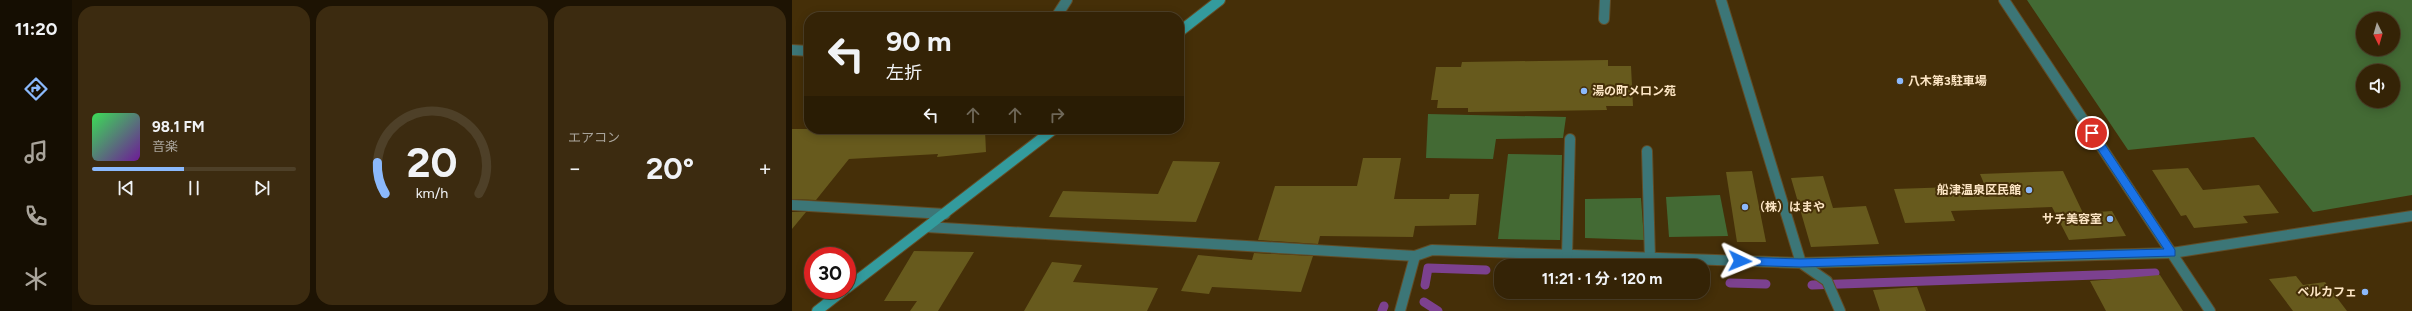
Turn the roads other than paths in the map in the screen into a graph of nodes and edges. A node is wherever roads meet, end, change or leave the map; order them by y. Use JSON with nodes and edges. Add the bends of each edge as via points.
{"nodes":[{"id":1,"x":1067,"y":0,"type":"edge"},
{"id":2,"x":1220,"y":0,"type":"edge"},
{"id":3,"x":1605,"y":0,"type":"edge"},
{"id":4,"x":1721,"y":0,"type":"edge"},
{"id":5,"x":2004,"y":0,"type":"edge"},
{"id":6,"x":1059,"y":12,"type":"edge"},
{"id":7,"x":1604,"y":19,"type":"dead end"},
{"id":8,"x":1184,"y":28,"type":"edge"},
{"id":9,"x":792,"y":50,"type":"edge"},
{"id":10,"x":804,"y":51,"type":"edge"},
{"id":11,"x":1048,"y":134,"type":"edge"},
{"id":12,"x":1570,"y":139,"type":"dead end"},
{"id":13,"x":1647,"y":151,"type":"dead end"},
{"id":14,"x":792,"y":205,"type":"edge"},
{"id":15,"x":945,"y":214,"type":"junction"},
{"id":16,"x":2412,"y":216,"type":"edge"},
{"id":17,"x":926,"y":227,"type":"junction"},
{"id":18,"x":2172,"y":253,"type":"junction"},
{"id":19,"x":1415,"y":256,"type":"junction"},
{"id":20,"x":1567,"y":256,"type":"junction"},
{"id":21,"x":1650,"y":259,"type":"joint"},
{"id":22,"x":1710,"y":261,"type":"edge"},
{"id":23,"x":1800,"y":263,"type":"junction"},
{"id":24,"x":856,"y":281,"type":"edge"},
{"id":25,"x":832,"y":299,"type":"edge"},
{"id":26,"x":817,"y":311,"type":"edge"},
{"id":27,"x":1400,"y":311,"type":"edge"},
{"id":28,"x":1840,"y":311,"type":"edge"},
{"id":29,"x":2210,"y":311,"type":"edge"}],
"edges":[{"from":1,"to":6,"type":"street"},
{"from":2,"to":8,"type":"street"},
{"from":3,"to":7,"type":"street"},
{"from":4,"to":23,"type":"street"},
{"from":5,"to":18,"type":"street"},
{"from":9,"to":10,"type":"street"},
{"from":11,"to":15,"type":"street"},
{"from":12,"to":20,"type":"street"},
{"from":13,"to":21,"type":"street"},
{"from":14,"to":15,"type":"street"},
{"from":15,"to":17,"type":"street"},
{"from":16,"to":18,"type":"street"},
{"from":17,"to":19,"type":"street"},
{"from":17,"to":24,"type":"street"},
{"from":18,"to":23,"type":"street"},
{"from":18,"to":29,"type":"street"},
{"from":19,"to":20,"type":"street","via":[[1432,250]]},
{"from":19,"to":27,"type":"street"},
{"from":20,"to":21,"type":"street"},
{"from":22,"to":23,"type":"street"},
{"from":23,"to":28,"type":"street","via":[[1827,281]]},
{"from":25,"to":26,"type":"street"}]}
